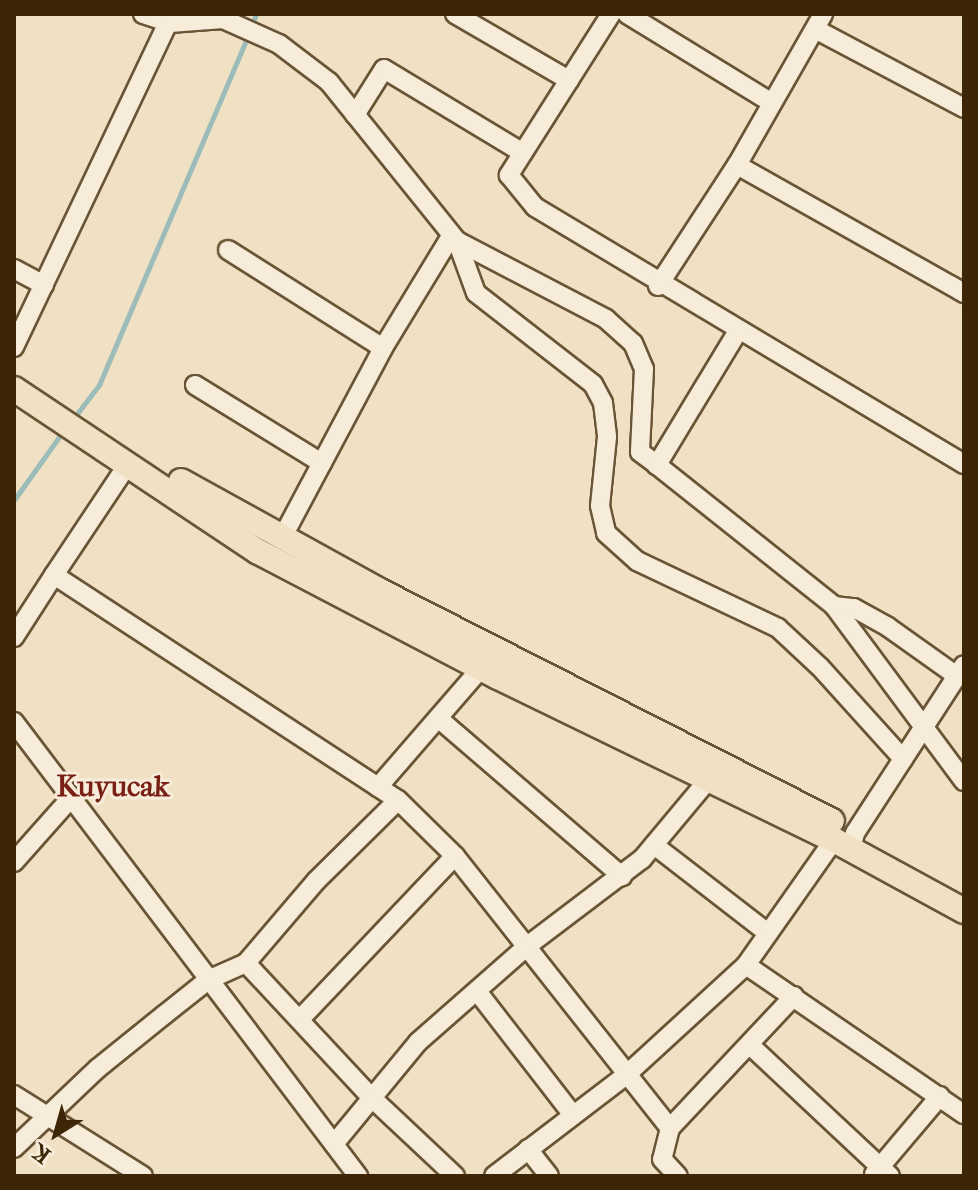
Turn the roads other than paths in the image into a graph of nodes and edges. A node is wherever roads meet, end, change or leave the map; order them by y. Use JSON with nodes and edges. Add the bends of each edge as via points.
{"nodes":[{"id":1,"x":143,"y":14,"type":"edge"},
{"id":2,"x":455,"y":14,"type":"edge"},
{"id":3,"x":611,"y":14,"type":"edge"},
{"id":4,"x":627,"y":14,"type":"edge"},
{"id":5,"x":171,"y":18,"type":"edge"},
{"id":6,"x":819,"y":21,"type":"edge"},
{"id":7,"x":569,"y":80,"type":"junction"},
{"id":8,"x":772,"y":103,"type":"junction"},
{"id":9,"x":964,"y":108,"type":"edge"},
{"id":10,"x":355,"y":115,"type":"junction"},
{"id":11,"x":523,"y":153,"type":"junction"},
{"id":12,"x":737,"y":165,"type":"junction"},
{"id":13,"x":454,"y":239,"type":"junction"},
{"id":14,"x":228,"y":250,"type":"dead end"},
{"id":15,"x":14,"y":269,"type":"edge"},
{"id":16,"x":44,"y":285,"type":"junction"},
{"id":17,"x":658,"y":286,"type":"junction"},
{"id":18,"x":964,"y":293,"type":"edge"},
{"id":19,"x":738,"y":331,"type":"junction"},
{"id":20,"x":14,"y":347,"type":"edge"},
{"id":21,"x":383,"y":348,"type":"junction"},
{"id":22,"x":14,"y":373,"type":"edge"},
{"id":23,"x":195,"y":385,"type":"dead end"},
{"id":24,"x":14,"y":389,"type":"edge"},
{"id":25,"x":45,"y":399,"type":"junction"},
{"id":26,"x":131,"y":459,"type":"junction"},
{"id":27,"x":322,"y":463,"type":"junction"},
{"id":28,"x":964,"y":464,"type":"edge"},
{"id":29,"x":657,"y":465,"type":"junction"},
{"id":30,"x":282,"y":538,"type":"junction"},
{"id":31,"x":54,"y":575,"type":"junction"},
{"id":32,"x":834,"y":606,"type":"junction"},
{"id":33,"x":14,"y":637,"type":"edge"},
{"id":34,"x":486,"y":658,"type":"junction"},
{"id":35,"x":960,"y":670,"type":"edge"},
{"id":36,"x":438,"y":718,"type":"junction"},
{"id":37,"x":14,"y":722,"type":"edge"},
{"id":38,"x":926,"y":724,"type":"junction"},
{"id":39,"x":903,"y":759,"type":"junction"},
{"id":40,"x":709,"y":779,"type":"junction"},
{"id":41,"x":964,"y":781,"type":"edge"},
{"id":42,"x":378,"y":787,"type":"junction"},
{"id":43,"x":69,"y":800,"type":"junction"},
{"id":44,"x":398,"y":800,"type":"junction"},
{"id":45,"x":847,"y":840,"type":"junction"},
{"id":46,"x":654,"y":845,"type":"junction"},
{"id":47,"x":455,"y":856,"type":"junction"},
{"id":48,"x":14,"y":862,"type":"edge"},
{"id":49,"x":622,"y":876,"type":"junction"},
{"id":50,"x":964,"y":894,"type":"edge"},
{"id":51,"x":964,"y":911,"type":"edge"},
{"id":52,"x":768,"y":933,"type":"junction"},
{"id":53,"x":526,"y":947,"type":"junction"},
{"id":54,"x":246,"y":963,"type":"junction"},
{"id":55,"x":746,"y":965,"type":"junction"},
{"id":56,"x":208,"y":980,"type":"junction"},
{"id":57,"x":477,"y":991,"type":"junction"},
{"id":58,"x":794,"y":996,"type":"junction"},
{"id":59,"x":302,"y":1017,"type":"junction"},
{"id":60,"x":752,"y":1047,"type":"junction"},
{"id":61,"x":625,"y":1076,"type":"junction"},
{"id":62,"x":14,"y":1095,"type":"edge"},
{"id":63,"x":940,"y":1096,"type":"junction"},
{"id":64,"x":372,"y":1098,"type":"junction"},
{"id":65,"x":964,"y":1114,"type":"edge"},
{"id":66,"x":48,"y":1115,"type":"junction"},
{"id":67,"x":573,"y":1115,"type":"junction"},
{"id":68,"x":670,"y":1128,"type":"junction"},
{"id":69,"x":334,"y":1144,"type":"junction"},
{"id":70,"x":14,"y":1148,"type":"edge"},
{"id":71,"x":528,"y":1149,"type":"junction"},
{"id":72,"x":662,"y":1159,"type":"junction"},
{"id":73,"x":881,"y":1173,"type":"edge"},
{"id":74,"x":143,"y":1176,"type":"edge"},
{"id":75,"x":358,"y":1176,"type":"edge"},
{"id":76,"x":455,"y":1176,"type":"edge"},
{"id":77,"x":494,"y":1176,"type":"edge"},
{"id":78,"x":549,"y":1176,"type":"edge"},
{"id":79,"x":652,"y":1176,"type":"edge"},
{"id":80,"x":678,"y":1176,"type":"edge"}],
"edges":[{"from":1,"to":5,"type":"street"},
{"from":2,"to":7,"type":"street"},
{"from":3,"to":7,"type":"street"},
{"from":4,"to":8,"type":"street"},
{"from":5,"to":10,"type":"street","via":[[223,19],[258,34],[329,82]]},
{"from":5,"to":16,"type":"street"},
{"from":6,"to":8,"type":"street"},
{"from":6,"to":9,"type":"street"},
{"from":7,"to":11,"type":"street"},
{"from":8,"to":12,"type":"street"},
{"from":10,"to":11,"type":"street","via":[[384,69]]},
{"from":10,"to":13,"type":"street"},
{"from":11,"to":17,"type":"street","via":[[509,175],[535,207]]},
{"from":12,"to":17,"type":"street"},
{"from":12,"to":18,"type":"street"},
{"from":13,"to":21,"type":"street"},
{"from":13,"to":29,"type":"street","via":[[606,319],[633,343],[644,369],[640,452]]},
{"from":13,"to":39,"type":"street","via":[[476,293],[593,384],[603,403],[607,437],[600,506],[606,533],[637,561],[778,628]]},
{"from":14,"to":21,"type":"street"},
{"from":15,"to":16,"type":"street"},
{"from":16,"to":20,"type":"street"},
{"from":17,"to":19,"type":"street"},
{"from":19,"to":28,"type":"street"},
{"from":19,"to":29,"type":"street"},
{"from":21,"to":27,"type":"street"},
{"from":22,"to":25,"type":"main road"},
{"from":23,"to":27,"type":"street"},
{"from":24,"to":25,"type":"main road"},
{"from":25,"to":26,"type":"main road"},
{"from":26,"to":30,"type":"main road"},
{"from":26,"to":31,"type":"street"},
{"from":26,"to":34,"type":"main road","via":[[257,551]]},
{"from":27,"to":30,"type":"street"},
{"from":29,"to":32,"type":"street"},
{"from":30,"to":34,"type":"main road"},
{"from":31,"to":33,"type":"street"},
{"from":31,"to":42,"type":"street"},
{"from":32,"to":35,"type":"street","via":[[854,608]]},
{"from":32,"to":38,"type":"street"},
{"from":34,"to":36,"type":"street"},
{"from":34,"to":40,"type":"main road"},
{"from":34,"to":45,"type":"main road"},
{"from":35,"to":38,"type":"street"},
{"from":36,"to":42,"type":"street"},
{"from":36,"to":49,"type":"street"},
{"from":37,"to":43,"type":"street"},
{"from":38,"to":39,"type":"street"},
{"from":38,"to":41,"type":"street"},
{"from":39,"to":45,"type":"street"},
{"from":40,"to":45,"type":"main road"},
{"from":40,"to":46,"type":"street"},
{"from":42,"to":44,"type":"street"},
{"from":43,"to":48,"type":"street"},
{"from":43,"to":56,"type":"street"},
{"from":44,"to":47,"type":"street"},
{"from":44,"to":54,"type":"street","via":[[316,881]]},
{"from":45,"to":50,"type":"main road"},
{"from":45,"to":51,"type":"main road"},
{"from":45,"to":52,"type":"street"},
{"from":46,"to":49,"type":"street"},
{"from":46,"to":52,"type":"street"},
{"from":47,"to":53,"type":"street"},
{"from":47,"to":59,"type":"street"},
{"from":49,"to":53,"type":"street"},
{"from":52,"to":55,"type":"street"},
{"from":53,"to":57,"type":"street"},
{"from":53,"to":61,"type":"street"},
{"from":54,"to":56,"type":"street"},
{"from":54,"to":59,"type":"street"},
{"from":55,"to":58,"type":"street"},
{"from":55,"to":61,"type":"street"},
{"from":56,"to":66,"type":"street"},
{"from":56,"to":69,"type":"street"},
{"from":57,"to":64,"type":"street","via":[[418,1042]]},
{"from":57,"to":67,"type":"street"},
{"from":58,"to":60,"type":"street"},
{"from":58,"to":63,"type":"street"},
{"from":59,"to":64,"type":"street"},
{"from":60,"to":68,"type":"street"},
{"from":60,"to":73,"type":"street"},
{"from":61,"to":67,"type":"street"},
{"from":61,"to":68,"type":"street"},
{"from":62,"to":66,"type":"street"},
{"from":63,"to":65,"type":"street"},
{"from":63,"to":73,"type":"street"},
{"from":64,"to":69,"type":"street"},
{"from":64,"to":76,"type":"street"},
{"from":66,"to":70,"type":"street"},
{"from":66,"to":74,"type":"street"},
{"from":67,"to":71,"type":"street"},
{"from":68,"to":72,"type":"street"},
{"from":69,"to":75,"type":"street"},
{"from":71,"to":77,"type":"street"},
{"from":71,"to":78,"type":"street"},
{"from":72,"to":79,"type":"street"},
{"from":72,"to":80,"type":"street"}]}
